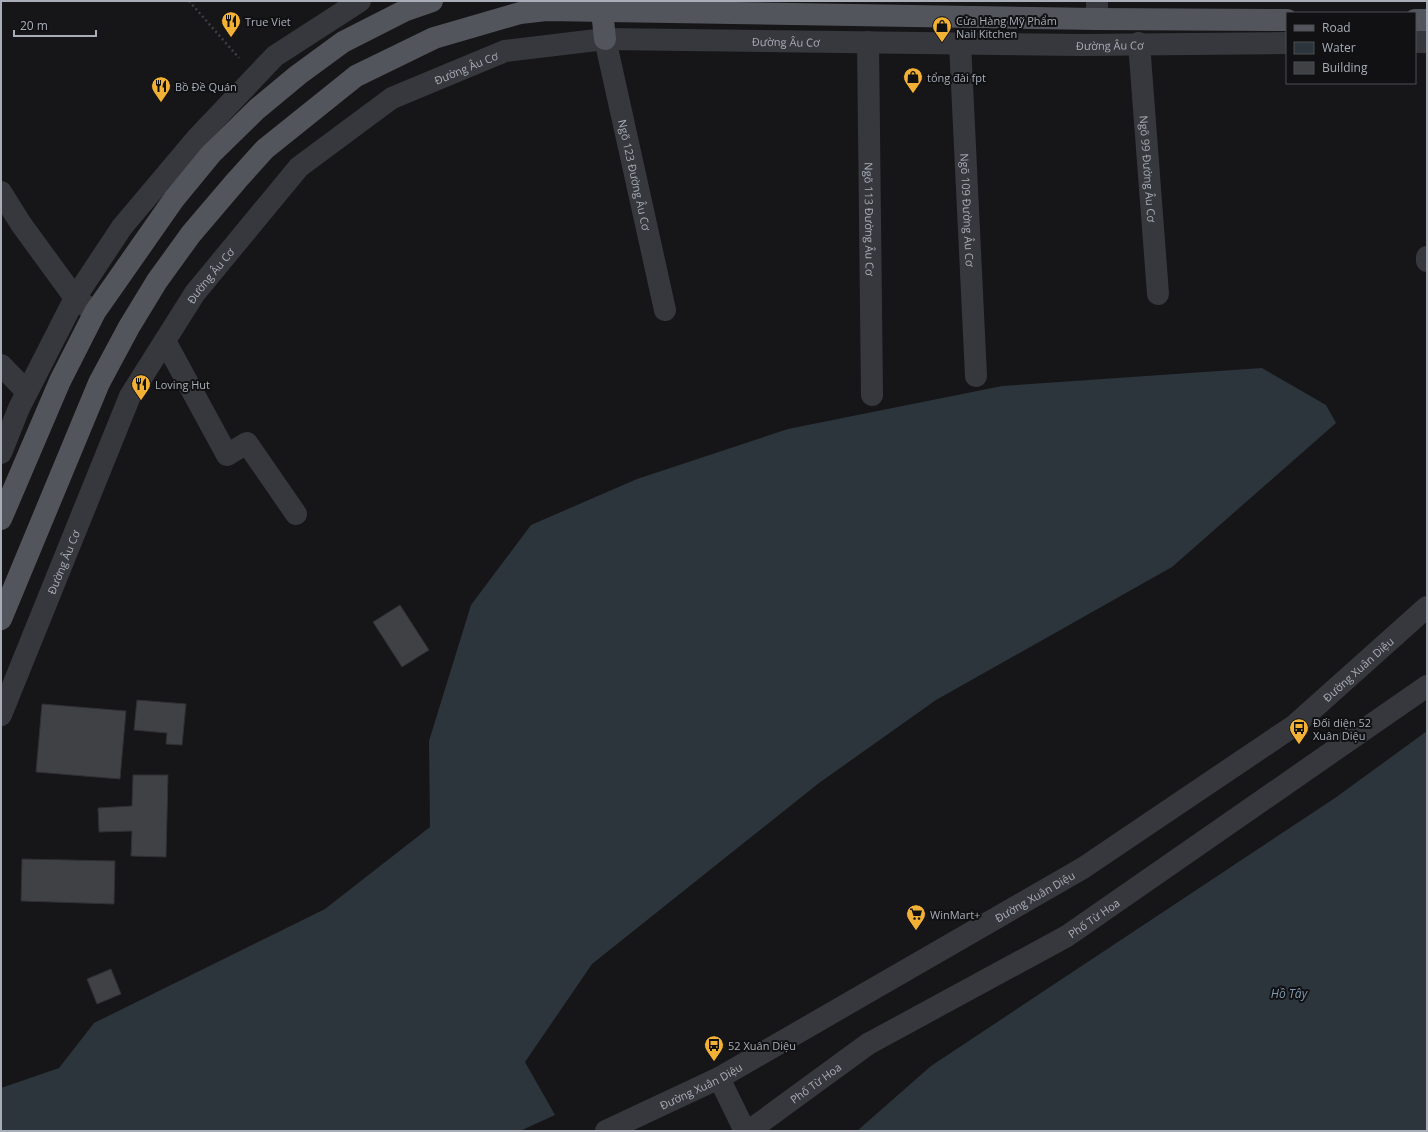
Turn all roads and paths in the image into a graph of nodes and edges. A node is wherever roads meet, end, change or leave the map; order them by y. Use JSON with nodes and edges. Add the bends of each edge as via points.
{"nodes":[{"id":1,"x":189,"y":1,"type":"edge"},
{"id":2,"x":360,"y":1,"type":"edge"},
{"id":3,"x":432,"y":1,"type":"edge"},
{"id":4,"x":601,"y":6,"type":"edge"},
{"id":5,"x":1097,"y":10,"type":"edge"},
{"id":6,"x":1286,"y":20,"type":"edge"},
{"id":7,"x":1416,"y":20,"type":"edge"},
{"id":8,"x":1427,"y":20,"type":"edge"},
{"id":9,"x":605,"y":39,"type":"junction"},
{"id":10,"x":868,"y":42,"type":"junction"},
{"id":11,"x":1286,"y":42,"type":"edge"},
{"id":12,"x":1416,"y":42,"type":"edge"},
{"id":13,"x":1427,"y":42,"type":"edge"},
{"id":14,"x":960,"y":43,"type":"junction"},
{"id":15,"x":1139,"y":44,"type":"junction"},
{"id":16,"x":256,"y":76,"type":"junction"},
{"id":17,"x":1,"y":192,"type":"edge"},
{"id":18,"x":1427,"y":257,"type":"edge"},
{"id":19,"x":1427,"y":261,"type":"edge"},
{"id":20,"x":1158,"y":294,"type":"dead end"},
{"id":21,"x":75,"y":298,"type":"junction"},
{"id":22,"x":666,"y":310,"type":"dead end"},
{"id":23,"x":95,"y":312,"type":"junction"},
{"id":24,"x":165,"y":341,"type":"junction"},
{"id":25,"x":1,"y":365,"type":"edge"},
{"id":26,"x":976,"y":376,"type":"dead end"},
{"id":27,"x":27,"y":392,"type":"junction"},
{"id":28,"x":872,"y":395,"type":"dead end"},
{"id":29,"x":1,"y":453,"type":"edge"},
{"id":30,"x":296,"y":514,"type":"dead end"},
{"id":31,"x":1,"y":519,"type":"edge"},
{"id":32,"x":1427,"y":607,"type":"edge"},
{"id":33,"x":1,"y":618,"type":"edge"},
{"id":34,"x":1427,"y":686,"type":"edge"},
{"id":35,"x":1,"y":715,"type":"edge"},
{"id":36,"x":719,"y":1078,"type":"junction"},
{"id":37,"x":606,"y":1131,"type":"edge"},
{"id":38,"x":744,"y":1131,"type":"edge"},
{"id":39,"x":749,"y":1131,"type":"edge"}],
"edges":[{"from":1,"to":16,"type":"path"},
{"from":2,"to":16,"type":"street","via":[[275,56]]},
{"from":3,"to":23,"type":"main road","via":[[406,10],[343,42],[298,75],[257,110],[211,154],[174,199]]},
{"from":4,"to":5,"type":"main road","via":[[769,12]]},
{"from":4,"to":9,"type":"main road"},
{"from":4,"to":33,"type":"main road","via":[[520,13],[434,38],[356,76],[265,149],[192,234],[129,327],[100,383]]},
{"from":5,"to":6,"type":"main road"},
{"from":7,"to":8,"type":"main road"},
{"from":9,"to":10,"type":"street","name":"Đường Âu Cơ"},
{"from":9,"to":22,"type":"street","name":"Ngõ 123 Đường Âu Cơ"},
{"from":9,"to":24,"type":"street","name":"Đường Âu Cơ","via":[[505,51],[392,98],[298,167],[195,293]]},
{"from":10,"to":14,"type":"street","name":"Đường Âu Cơ"},
{"from":10,"to":28,"type":"street","name":"Ngõ 113 Đường Âu Cơ"},
{"from":11,"to":15,"type":"street","name":"Đường Âu Cơ"},
{"from":12,"to":13,"type":"street"},
{"from":14,"to":15,"type":"street","name":"Đường Âu Cơ"},
{"from":14,"to":26,"type":"street","name":"Ngõ 109 Đường Âu Cơ"},
{"from":15,"to":20,"type":"street","name":"Ngõ 99 Đường Âu Cơ"},
{"from":16,"to":21,"type":"street","via":[[197,138],[122,227]]},
{"from":17,"to":21,"type":"street"},
{"from":18,"to":19,"type":"street"},
{"from":21,"to":23,"type":"street"},
{"from":21,"to":27,"type":"street"},
{"from":23,"to":31,"type":"main road","via":[[60,381]]},
{"from":24,"to":30,"type":"street","via":[[227,454],[247,443]]},
{"from":24,"to":35,"type":"street","name":"Đường Âu Cơ","via":[[130,396]]},
{"from":25,"to":27,"type":"street"},
{"from":27,"to":29,"type":"street"},
{"from":32,"to":36,"type":"street","name":"Đường Xuân Diệu","via":[[1295,725],[1083,868]]},
{"from":34,"to":39,"type":"street","name":"Phố Từ Hoa","via":[[1067,936],[868,1044]]},
{"from":36,"to":37,"type":"street","name":"Đường Xuân Diệu"},
{"from":36,"to":38,"type":"street"}]}
